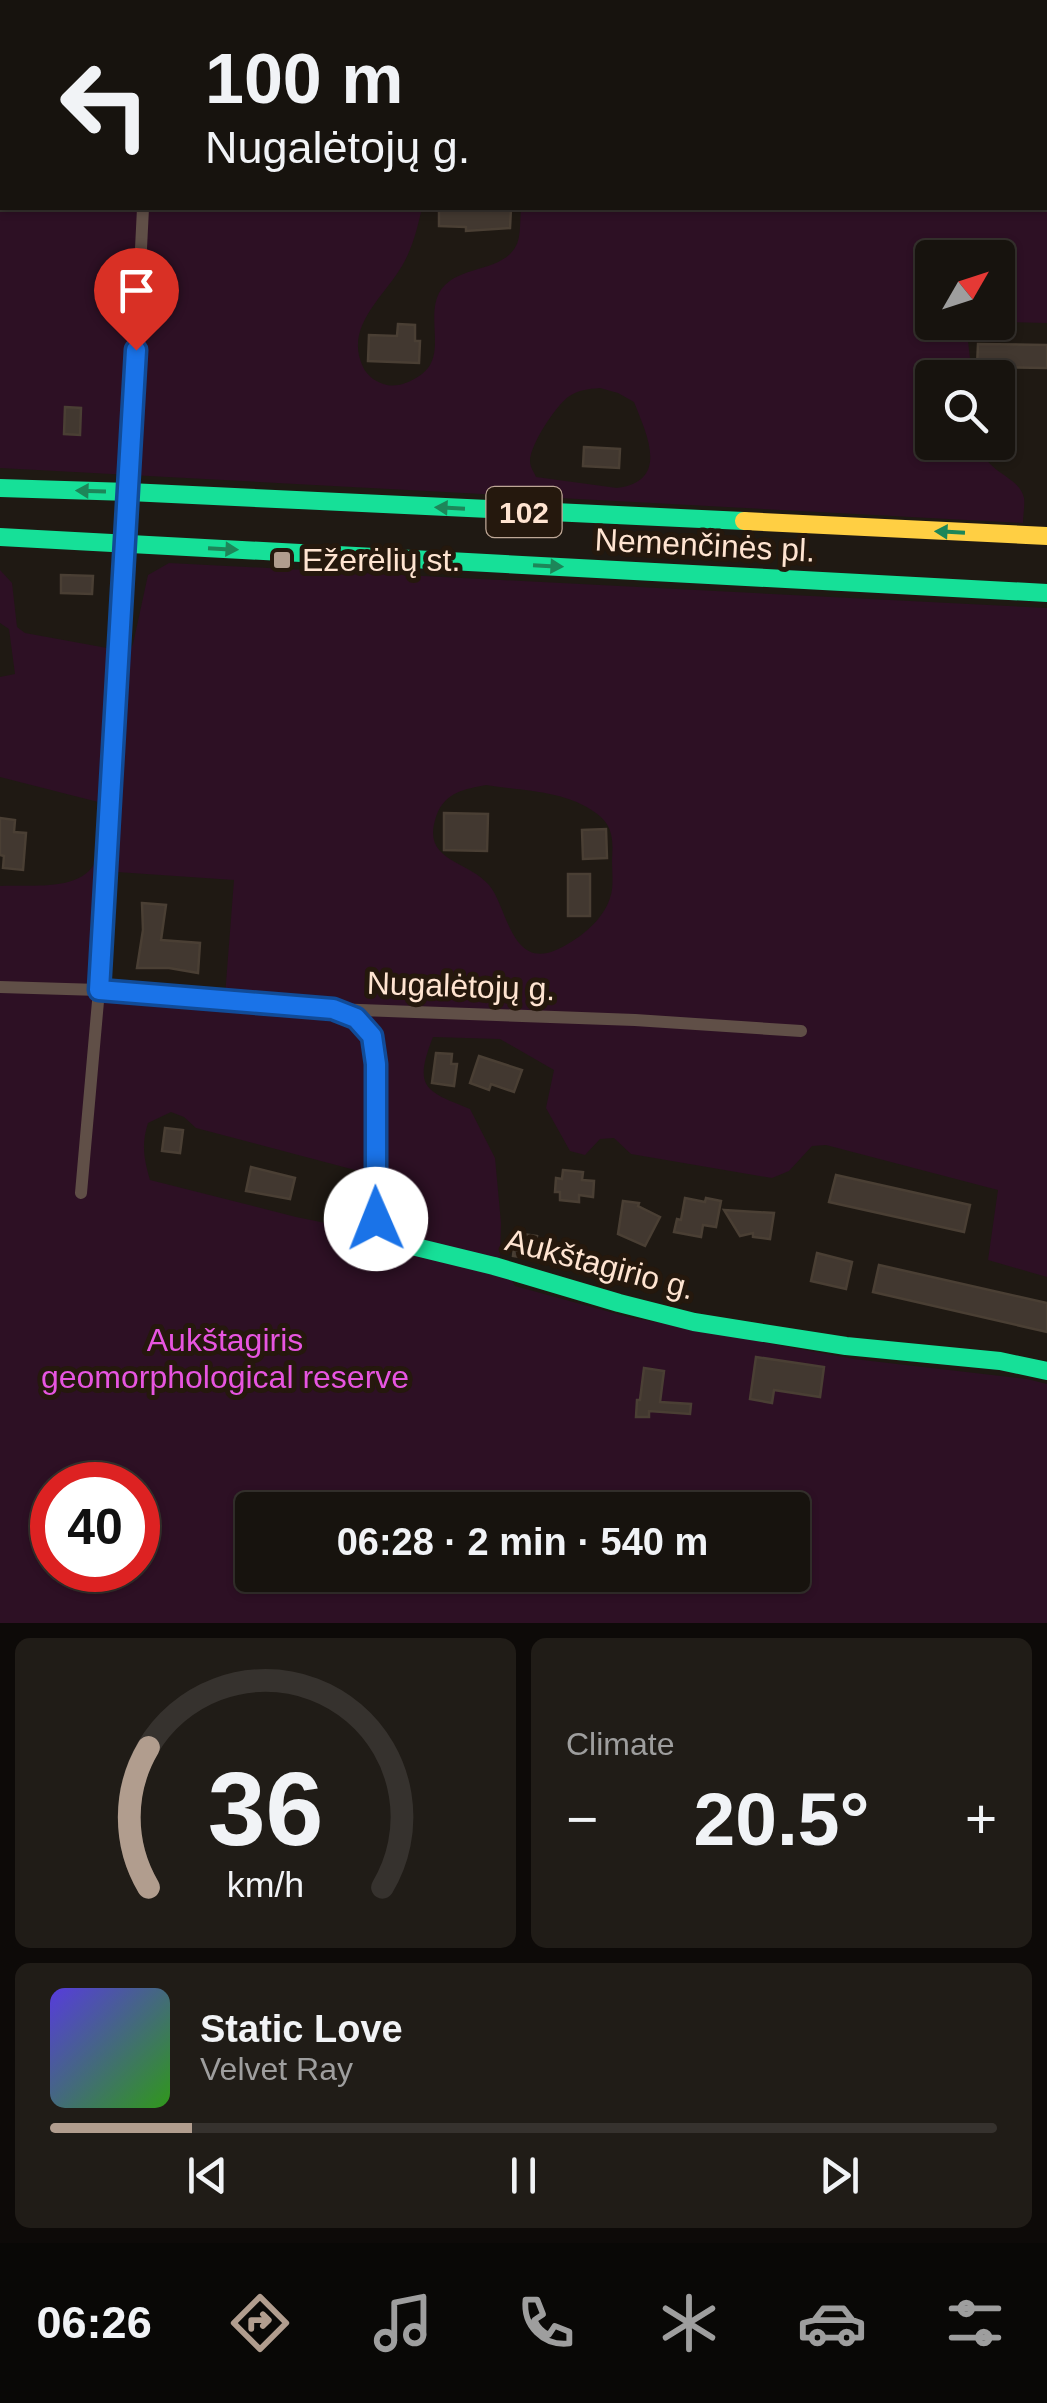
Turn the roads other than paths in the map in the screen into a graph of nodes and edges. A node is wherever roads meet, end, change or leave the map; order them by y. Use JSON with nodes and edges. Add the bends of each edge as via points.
{"nodes":[{"id":1,"x":143,"y":210,"type":"edge"},
{"id":2,"x":0,"y":488,"type":"edge"},
{"id":3,"x":130,"y":492,"type":"junction"},
{"id":4,"x":1047,"y":536,"type":"edge"},
{"id":5,"x":0,"y":537,"type":"edge"},
{"id":6,"x":126,"y":544,"type":"junction"},
{"id":7,"x":1047,"y":593,"type":"edge"},
{"id":8,"x":0,"y":987,"type":"edge"},
{"id":9,"x":99,"y":990,"type":"junction"},
{"id":10,"x":333,"y":1009,"type":"junction"},
{"id":11,"x":801,"y":1031,"type":"dead end"},
{"id":12,"x":81,"y":1193,"type":"dead end"},
{"id":13,"x":1047,"y":1371,"type":"edge"}],
"edges":[{"from":1,"to":3,"type":"street"},
{"from":3,"to":2,"type":"main road","name":"Nemenčinės pl.","number":"102","one_way":true},
{"from":4,"to":3,"type":"main road","name":"Nemenčinės pl.","number":"102","one_way":true},
{"from":3,"to":6,"type":"main road"},
{"from":5,"to":6,"type":"main road","name":"Nemenčinės pl.","number":"102"},
{"from":6,"to":7,"type":"main road","name":"Nemenčinės pl.","number":"102","one_way":true},
{"from":6,"to":9,"type":"street"},
{"from":8,"to":9,"type":"street","name":"Nugalėtojų g."},
{"from":9,"to":10,"type":"street","name":"Nugalėtojų g."},
{"from":9,"to":12,"type":"street"},
{"from":10,"to":11,"type":"street","name":"Nugalėtojų g."},
{"from":10,"to":13,"type":"main road","name":"Aukštagirio g.","via":[[356,1018],[372,1036],[376,1219],[416,1247],[694,1322]]}]}
